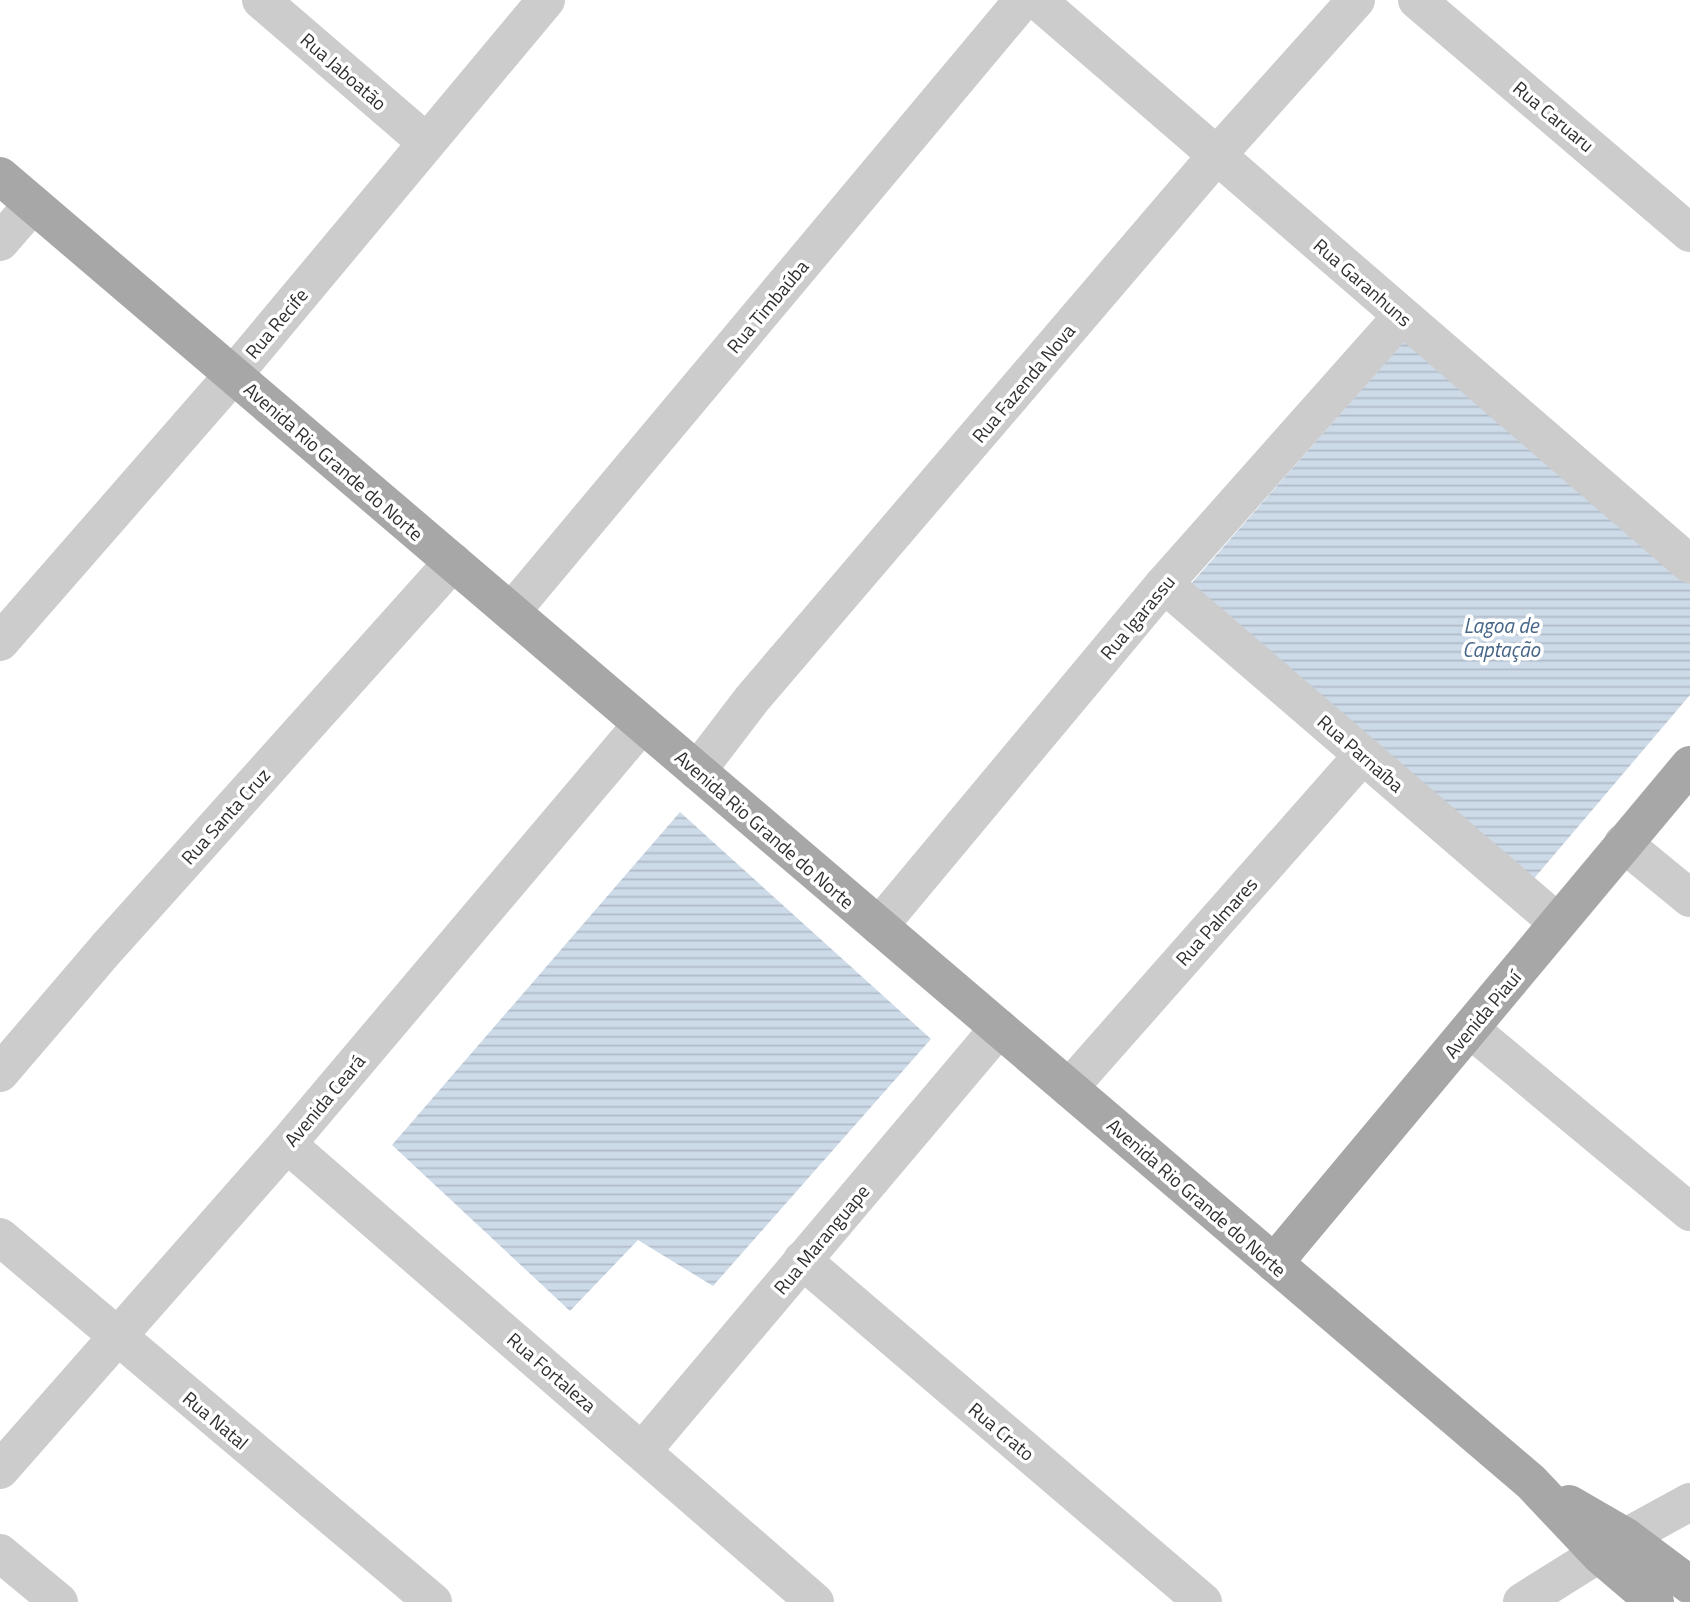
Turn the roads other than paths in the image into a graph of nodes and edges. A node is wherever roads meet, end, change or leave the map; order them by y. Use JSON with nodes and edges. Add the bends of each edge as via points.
{"nodes":[{"id":1,"x":261,"y":0,"type":"edge"},
{"id":2,"x":547,"y":0,"type":"edge"},
{"id":3,"x":1023,"y":0,"type":"edge"},
{"id":4,"x":1037,"y":0,"type":"edge"},
{"id":5,"x":1356,"y":0,"type":"edge"},
{"id":6,"x":1417,"y":0,"type":"edge"},
{"id":7,"x":426,"y":142,"type":"junction"},
{"id":8,"x":1217,"y":155,"type":"junction"},
{"id":9,"x":0,"y":176,"type":"edge"},
{"id":10,"x":33,"y":204,"type":"junction"},
{"id":11,"x":1690,"y":233,"type":"edge"},
{"id":12,"x":0,"y":242,"type":"edge"},
{"id":13,"x":1402,"y":316,"type":"junction"},
{"id":14,"x":234,"y":374,"type":"junction"},
{"id":15,"x":453,"y":562,"type":"junction"},
{"id":16,"x":1690,"y":564,"type":"edge"},
{"id":17,"x":1164,"y":584,"type":"junction"},
{"id":18,"x":511,"y":612,"type":"junction"},
{"id":19,"x":0,"y":642,"type":"edge"},
{"id":20,"x":642,"y":723,"type":"junction"},
{"id":21,"x":1363,"y":755,"type":"junction"},
{"id":22,"x":1690,"y":765,"type":"edge"},
{"id":23,"x":697,"y":771,"type":"junction"},
{"id":24,"x":1623,"y":843,"type":"junction"},
{"id":25,"x":1690,"y":898,"type":"edge"},
{"id":26,"x":1557,"y":922,"type":"junction"},
{"id":27,"x":879,"y":926,"type":"junction"},
{"id":28,"x":999,"y":1028,"type":"junction"},
{"id":29,"x":1469,"y":1029,"type":"junction"},
{"id":30,"x":0,"y":1073,"type":"edge"},
{"id":31,"x":1069,"y":1088,"type":"junction"},
{"id":32,"x":287,"y":1144,"type":"junction"},
{"id":33,"x":1690,"y":1212,"type":"edge"},
{"id":34,"x":0,"y":1237,"type":"edge"},
{"id":35,"x":802,"y":1260,"type":"junction"},
{"id":36,"x":1274,"y":1263,"type":"junction"},
{"id":37,"x":116,"y":1337,"type":"junction"},
{"id":38,"x":643,"y":1450,"type":"junction"},
{"id":39,"x":0,"y":1470,"type":"edge"},
{"id":40,"x":1690,"y":1502,"type":"edge"},
{"id":41,"x":1613,"y":1546,"type":"junction"},
{"id":42,"x":0,"y":1553,"type":"edge"},
{"id":43,"x":1690,"y":1586,"type":"edge"},
{"id":44,"x":59,"y":1602,"type":"edge"},
{"id":45,"x":433,"y":1602,"type":"edge"},
{"id":46,"x":816,"y":1602,"type":"edge"},
{"id":47,"x":1203,"y":1602,"type":"edge"},
{"id":48,"x":1522,"y":1602,"type":"edge"},
{"id":49,"x":1655,"y":1602,"type":"edge"}],
"edges":[{"from":1,"to":7,"type":"street","name":"Rua Jaboatão"},
{"from":2,"to":7,"type":"street","name":"Rua Recife"},
{"from":3,"to":18,"type":"street","name":"Rua Timbaúba"},
{"from":4,"to":8,"type":"street","name":"Rua Garanhuns"},
{"from":5,"to":8,"type":"street","name":"Rua Fazenda Nova"},
{"from":6,"to":11,"type":"street","name":"Rua Caruaru"},
{"from":7,"to":14,"type":"street","name":"Rua Recife"},
{"from":8,"to":13,"type":"street","name":"Rua Garanhuns"},
{"from":8,"to":23,"type":"street","name":"Rua Fazenda Nova","via":[[752,699]]},
{"from":9,"to":10,"type":"main road","name":"Avenida Rio Grande do Norte"},
{"from":10,"to":12,"type":"street"},
{"from":10,"to":14,"type":"main road","name":"Avenida Rio Grande do Norte"},
{"from":13,"to":16,"type":"street","name":"Rua Garanhuns"},
{"from":13,"to":17,"type":"street","name":"Rua Igarassu"},
{"from":14,"to":15,"type":"main road","name":"Avenida Rio Grande do Norte"},
{"from":14,"to":19,"type":"street","name":"Rua Recife"},
{"from":15,"to":18,"type":"main road","name":"Avenida Rio Grande do Norte"},
{"from":15,"to":30,"type":"street","name":"Rua Santa Cruz"},
{"from":17,"to":21,"type":"street","name":"Rua Parnaíba"},
{"from":17,"to":27,"type":"street","name":"Rua Igarassu"},
{"from":18,"to":20,"type":"main road","name":"Avenida Rio Grande do Norte"},
{"from":20,"to":23,"type":"main road","name":"Avenida Rio Grande do Norte"},
{"from":20,"to":32,"type":"street","name":"Avenida Ceará"},
{"from":21,"to":26,"type":"street","name":"Rua Parnaíba"},
{"from":21,"to":31,"type":"street","name":"Rua Palmares"},
{"from":22,"to":24,"type":"main road","name":"Avenida Piauí"},
{"from":23,"to":27,"type":"main road","name":"Avenida Rio Grande do Norte"},
{"from":24,"to":25,"type":"street"},
{"from":24,"to":26,"type":"main road","name":"Avenida Piauí"},
{"from":26,"to":29,"type":"main road","name":"Avenida Piauí"},
{"from":27,"to":28,"type":"main road","name":"Avenida Rio Grande do Norte"},
{"from":28,"to":31,"type":"main road","name":"Avenida Rio Grande do Norte"},
{"from":28,"to":35,"type":"street","name":"Rua Maranguape"},
{"from":29,"to":33,"type":"street"},
{"from":29,"to":36,"type":"main road","name":"Avenida Piauí"},
{"from":31,"to":36,"type":"main road","name":"Avenida Rio Grande do Norte"},
{"from":32,"to":37,"type":"street","name":"Avenida Ceará"},
{"from":32,"to":38,"type":"street","name":"Rua Fortaleza"},
{"from":34,"to":37,"type":"street","name":"Rua Natal"},
{"from":35,"to":38,"type":"street","name":"Rua Maranguape"},
{"from":35,"to":47,"type":"street","name":"Rua Crato"},
{"from":36,"to":41,"type":"main road","name":"Avenida Rio Grande do Norte"},
{"from":37,"to":39,"type":"street","name":"Avenida Ceará"},
{"from":37,"to":45,"type":"street","name":"Rua Natal"},
{"from":38,"to":46,"type":"street","name":"Rua Fortaleza"},
{"from":40,"to":41,"type":"street"},
{"from":41,"to":43,"type":"main road"},
{"from":41,"to":48,"type":"street"},
{"from":41,"to":49,"type":"main road"},
{"from":42,"to":44,"type":"street"}]}
